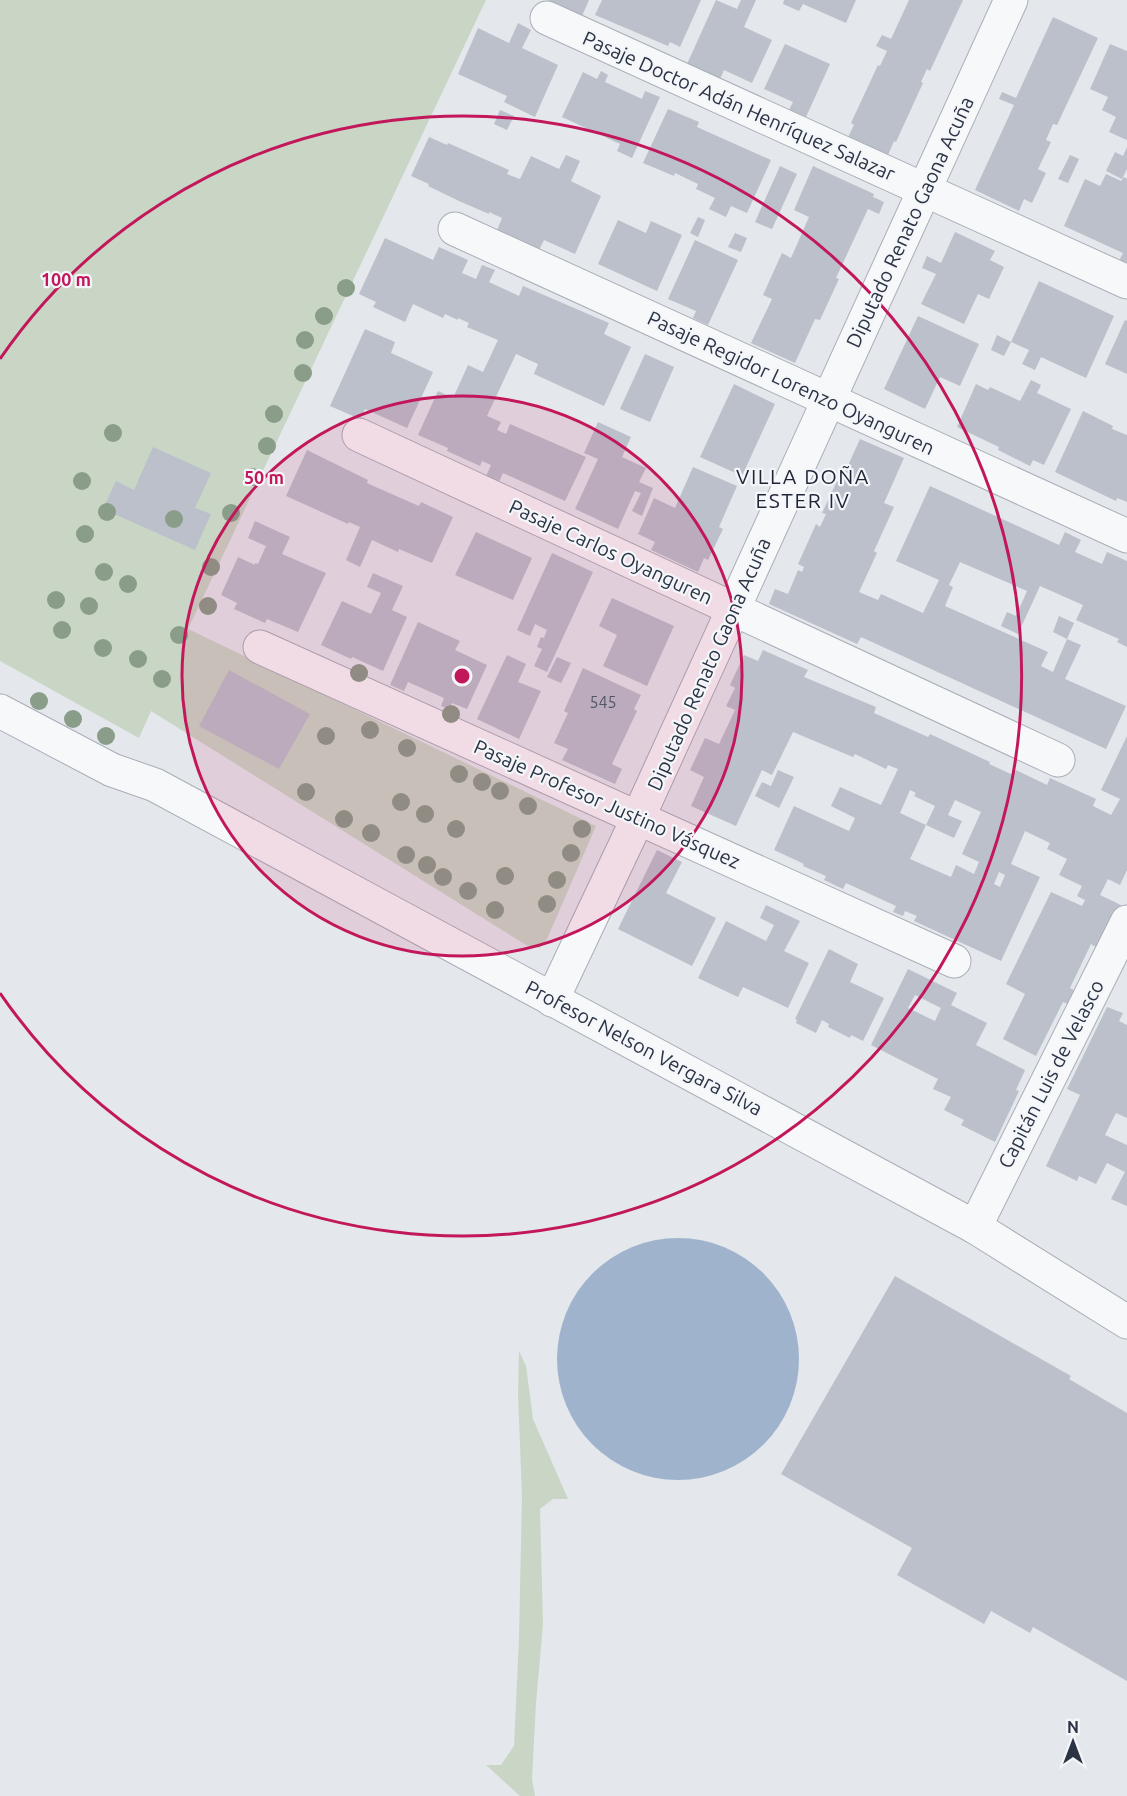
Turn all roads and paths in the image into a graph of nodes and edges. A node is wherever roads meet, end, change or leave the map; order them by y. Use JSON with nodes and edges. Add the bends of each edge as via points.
{"nodes":[{"id":1,"x":1011,"y":0,"type":"edge"},
{"id":2,"x":547,"y":18,"type":"dead end"},
{"id":3,"x":925,"y":191,"type":"junction"},
{"id":4,"x":455,"y":228,"type":"dead end"},
{"id":5,"x":1127,"y":282,"type":"edge"},
{"id":6,"x":829,"y":400,"type":"junction"},
{"id":7,"x":359,"y":435,"type":"dead end"},
{"id":8,"x":1127,"y":536,"type":"edge"},
{"id":9,"x":734,"y":609,"type":"junction"},
{"id":10,"x":260,"y":647,"type":"dead end"},
{"id":11,"x":0,"y":711,"type":"edge"},
{"id":12,"x":1058,"y":760,"type":"dead end"},
{"id":13,"x":638,"y":818,"type":"junction"},
{"id":14,"x":1127,"y":922,"type":"edge"},
{"id":15,"x":954,"y":961,"type":"dead end"},
{"id":16,"x":552,"y":1000,"type":"junction"},
{"id":17,"x":975,"y":1227,"type":"junction"},
{"id":18,"x":1123,"y":1310,"type":"edge"}],
"edges":[{"from":1,"to":3,"type":"street","name":"Diputado Renato Gaona Acuña"},
{"from":2,"to":3,"type":"street","name":"Pasaje Doctor Adán Henríquez Salazar"},
{"from":3,"to":5,"type":"street","name":"Pasaje Doctor Adán Henríquez Salazar"},
{"from":3,"to":6,"type":"street","name":"Diputado Renato Gaona Acuña"},
{"from":4,"to":6,"type":"street","name":"Pasaje Regidor Lorenzo Oyanguren"},
{"from":6,"to":8,"type":"street","name":"Pasaje Regidor Lorenzo Oyanguren"},
{"from":6,"to":9,"type":"street","name":"Diputado Renato Gaona Acuña"},
{"from":7,"to":9,"type":"street","name":"Pasaje Carlos Oyanguren"},
{"from":9,"to":12,"type":"street","name":"Pasaje Carlos Oyanguren"},
{"from":9,"to":13,"type":"street","name":"Diputado Renato Gaona Acuña"},
{"from":10,"to":13,"type":"street","name":"Pasaje Profesor Justino Vásquez"},
{"from":11,"to":16,"type":"street","name":"Profesor Nelson Vergara Silva","via":[[112,770],[155,785]]},
{"from":13,"to":15,"type":"street","name":"Pasaje Profesor Justino Vásquez"},
{"from":13,"to":16,"type":"street","name":"Diputado Renato Gaona Acuña"},
{"from":14,"to":17,"type":"street","name":"Capitán Luis de Velasco"},
{"from":16,"to":17,"type":"street","name":"Profesor Nelson Vergara Silva"},
{"from":17,"to":18,"type":"street","name":"Profesor Nelson Vergara Silva"}]}
